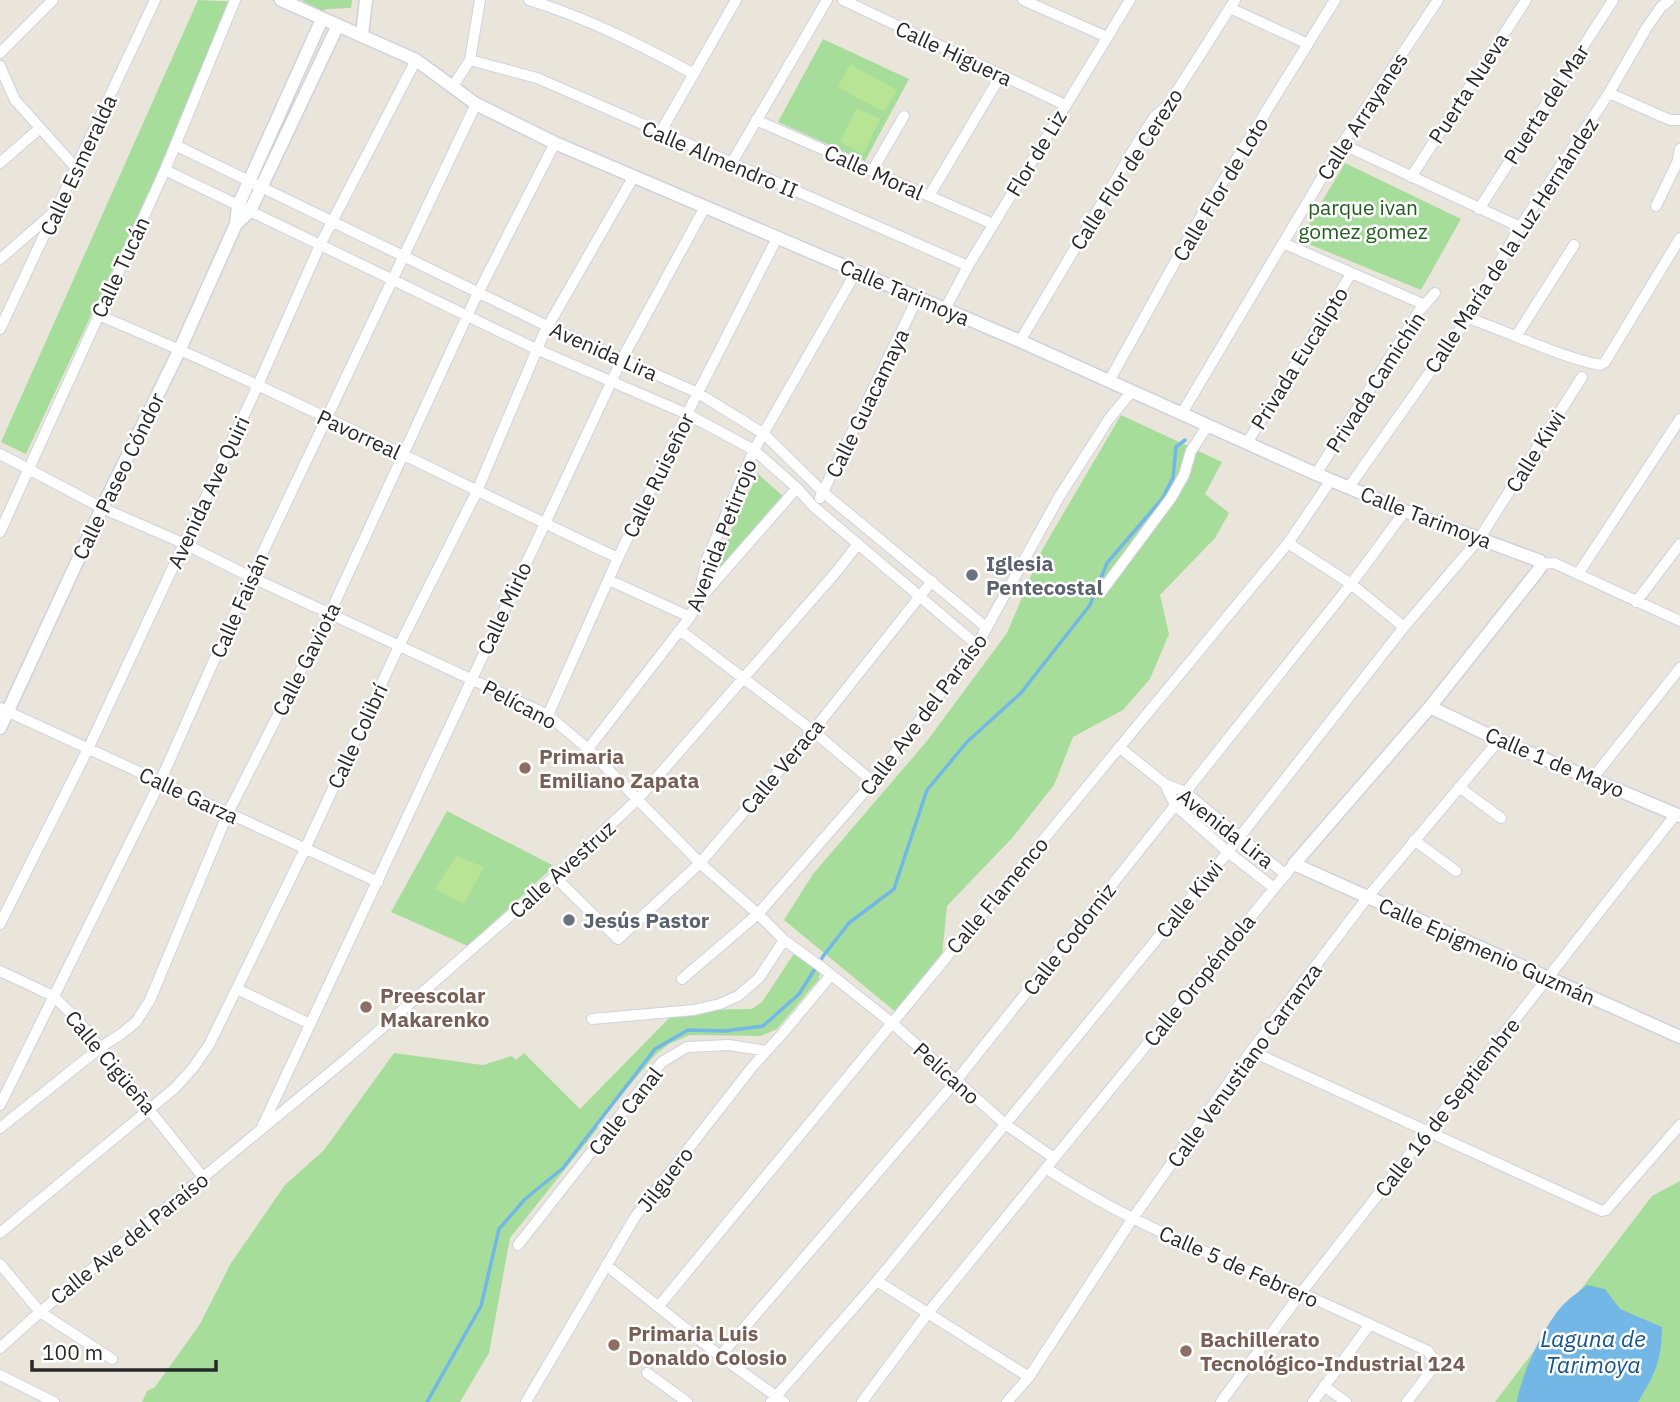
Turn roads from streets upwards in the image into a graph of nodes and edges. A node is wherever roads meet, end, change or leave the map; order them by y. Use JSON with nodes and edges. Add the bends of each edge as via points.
{"nodes":[{"id":1,"x":52,"y":0,"type":"edge"},
{"id":2,"x":155,"y":0,"type":"edge"},
{"id":3,"x":235,"y":0,"type":"edge"},
{"id":4,"x":281,"y":0,"type":"edge"},
{"id":5,"x":366,"y":0,"type":"edge"},
{"id":6,"x":480,"y":0,"type":"edge"},
{"id":7,"x":529,"y":0,"type":"edge"},
{"id":8,"x":827,"y":0,"type":"edge"},
{"id":9,"x":843,"y":0,"type":"edge"},
{"id":10,"x":1023,"y":0,"type":"edge"},
{"id":11,"x":1130,"y":0,"type":"edge"},
{"id":12,"x":1335,"y":0,"type":"edge"},
{"id":13,"x":1438,"y":0,"type":"edge"},
{"id":14,"x":1525,"y":0,"type":"edge"},
{"id":15,"x":1613,"y":0,"type":"edge"},
{"id":16,"x":1670,"y":0,"type":"edge"},
{"id":17,"x":732,"y":1,"type":"edge"},
{"id":18,"x":1231,"y":3,"type":"edge"},
{"id":19,"x":322,"y":19,"type":"junction"},
{"id":20,"x":338,"y":25,"type":"junction"},
{"id":21,"x":362,"y":35,"type":"junction"},
{"id":22,"x":1107,"y":37,"type":"junction"},
{"id":23,"x":1308,"y":44,"type":"junction"},
{"id":24,"x":0,"y":53,"type":"edge"},
{"id":25,"x":416,"y":60,"type":"junction"},
{"id":26,"x":470,"y":60,"type":"junction"},
{"id":27,"x":0,"y":66,"type":"edge"},
{"id":28,"x":694,"y":75,"type":"junction"},
{"id":29,"x":1001,"y":75,"type":"junction"},
{"id":30,"x":453,"y":86,"type":"junction"},
{"id":31,"x":1609,"y":93,"type":"junction"},
{"id":32,"x":476,"y":104,"type":"junction"},
{"id":33,"x":1065,"y":105,"type":"junction"},
{"id":34,"x":904,"y":116,"type":"dead end"},
{"id":35,"x":756,"y":120,"type":"junction"},
{"id":36,"x":1680,"y":120,"type":"edge"},
{"id":37,"x":39,"y":129,"type":"junction"},
{"id":38,"x":660,"y":133,"type":"junction"},
{"id":39,"x":555,"y":143,"type":"junction"},
{"id":40,"x":1342,"y":144,"type":"junction"},
{"id":41,"x":175,"y":145,"type":"junction"},
{"id":42,"x":1680,"y":149,"type":"edge"},
{"id":43,"x":0,"y":163,"type":"edge"},
{"id":44,"x":731,"y":164,"type":"junction"},
{"id":45,"x":76,"y":168,"type":"junction"},
{"id":46,"x":165,"y":170,"type":"junction"},
{"id":47,"x":872,"y":171,"type":"junction"},
{"id":48,"x":634,"y":176,"type":"junction"},
{"id":49,"x":1411,"y":177,"type":"junction"},
{"id":50,"x":255,"y":184,"type":"junction"},
{"id":51,"x":929,"y":196,"type":"junction"},
{"id":52,"x":1656,"y":206,"type":"dead end"},
{"id":53,"x":705,"y":207,"type":"junction"},
{"id":54,"x":244,"y":209,"type":"junction"},
{"id":55,"x":1479,"y":209,"type":"junction"},
{"id":56,"x":56,"y":210,"type":"junction"},
{"id":57,"x":332,"y":222,"type":"junction"},
{"id":58,"x":993,"y":224,"type":"junction"},
{"id":59,"x":1520,"y":228,"type":"junction"},
{"id":60,"x":777,"y":237,"type":"junction"},
{"id":61,"x":1680,"y":238,"type":"edge"},
{"id":62,"x":1283,"y":243,"type":"junction"},
{"id":63,"x":320,"y":245,"type":"junction"},
{"id":64,"x":1574,"y":245,"type":"dead end"},
{"id":65,"x":403,"y":256,"type":"junction"},
{"id":66,"x":0,"y":258,"type":"edge"},
{"id":67,"x":968,"y":266,"type":"junction"},
{"id":68,"x":856,"y":272,"type":"junction"},
{"id":69,"x":1351,"y":274,"type":"junction"},
{"id":70,"x":392,"y":280,"type":"junction"},
{"id":71,"x":478,"y":292,"type":"junction"},
{"id":72,"x":1435,"y":292,"type":"dead end"},
{"id":73,"x":918,"y":298,"type":"junction"},
{"id":74,"x":14,"y":300,"type":"junction"},
{"id":75,"x":1424,"y":305,"type":"junction"},
{"id":76,"x":945,"y":309,"type":"junction"},
{"id":77,"x":0,"y":310,"type":"edge"},
{"id":78,"x":97,"y":315,"type":"junction"},
{"id":79,"x":467,"y":317,"type":"junction"},
{"id":80,"x":1468,"y":317,"type":"junction"},
{"id":81,"x":547,"y":326,"type":"junction"},
{"id":82,"x":0,"y":329,"type":"edge"},
{"id":83,"x":1517,"y":335,"type":"junction"},
{"id":84,"x":1020,"y":341,"type":"junction"},
{"id":85,"x":180,"y":349,"type":"junction"},
{"id":86,"x":536,"y":349,"type":"junction"},
{"id":87,"x":622,"y":359,"type":"junction"},
{"id":88,"x":1582,"y":377,"type":"dead end"},
{"id":89,"x":612,"y":381,"type":"junction"},
{"id":90,"x":1110,"y":381,"type":"junction"},
{"id":91,"x":258,"y":385,"type":"junction"},
{"id":92,"x":1132,"y":391,"type":"junction"},
{"id":93,"x":698,"y":393,"type":"junction"},
{"id":94,"x":1182,"y":413,"type":"junction"},
{"id":95,"x":687,"y":414,"type":"junction"},
{"id":96,"x":1680,"y":419,"type":"edge"},
{"id":97,"x":327,"y":420,"type":"junction"},
{"id":98,"x":1208,"y":425,"type":"junction"},
{"id":99,"x":764,"y":434,"type":"junction"},
{"id":100,"x":1247,"y":443,"type":"junction"},
{"id":101,"x":754,"y":450,"type":"junction"},
{"id":102,"x":0,"y":454,"type":"edge"},
{"id":103,"x":403,"y":454,"type":"junction"},
{"id":104,"x":29,"y":469,"type":"junction"},
{"id":105,"x":1316,"y":474,"type":"junction"},
{"id":106,"x":1331,"y":480,"type":"junction"},
{"id":107,"x":1349,"y":487,"type":"junction"},
{"id":108,"x":797,"y":488,"type":"junction"},
{"id":109,"x":477,"y":491,"type":"junction"},
{"id":110,"x":824,"y":494,"type":"junction"},
{"id":111,"x":813,"y":506,"type":"junction"},
{"id":112,"x":102,"y":508,"type":"junction"},
{"id":113,"x":1405,"y":511,"type":"junction"},
{"id":114,"x":543,"y":523,"type":"junction"},
{"id":115,"x":0,"y":532,"type":"edge"},
{"id":116,"x":1479,"y":539,"type":"junction"},
{"id":117,"x":185,"y":544,"type":"junction"},
{"id":118,"x":858,"y":544,"type":"junction"},
{"id":119,"x":1288,"y":544,"type":"junction"},
{"id":120,"x":1680,"y":544,"type":"edge"},
{"id":121,"x":618,"y":558,"type":"junction"},
{"id":122,"x":1541,"y":563,"type":"junction"},
{"id":123,"x":1578,"y":574,"type":"junction"},
{"id":124,"x":251,"y":577,"type":"junction"},
{"id":125,"x":609,"y":580,"type":"junction"},
{"id":126,"x":932,"y":581,"type":"junction"},
{"id":127,"x":1351,"y":584,"type":"junction"},
{"id":128,"x":1101,"y":592,"type":"dead end"},
{"id":129,"x":920,"y":596,"type":"junction"},
{"id":130,"x":1636,"y":602,"type":"junction"},
{"id":131,"x":697,"y":603,"type":"junction"},
{"id":132,"x":330,"y":613,"type":"junction"},
{"id":133,"x":690,"y":617,"type":"junction"},
{"id":134,"x":1680,"y":621,"type":"edge"},
{"id":135,"x":1404,"y":627,"type":"junction"},
{"id":136,"x":987,"y":628,"type":"junction"},
{"id":137,"x":681,"y":631,"type":"junction"},
{"id":138,"x":977,"y":645,"type":"junction"},
{"id":139,"x":399,"y":646,"type":"junction"},
{"id":140,"x":1680,"y":668,"type":"edge"},
{"id":141,"x":744,"y":678,"type":"junction"},
{"id":142,"x":471,"y":679,"type":"junction"},
{"id":143,"x":1430,"y":706,"type":"junction"},
{"id":144,"x":4,"y":710,"type":"edge"},
{"id":145,"x":548,"y":715,"type":"junction"},
{"id":146,"x":0,"y":728,"type":"edge"},
{"id":147,"x":813,"y":731,"type":"junction"},
{"id":148,"x":1499,"y":740,"type":"junction"},
{"id":149,"x":89,"y":747,"type":"junction"},
{"id":150,"x":1119,"y":747,"type":"junction"},
{"id":151,"x":588,"y":748,"type":"junction"},
{"id":152,"x":1592,"y":779,"type":"junction"},
{"id":153,"x":160,"y":782,"type":"junction"},
{"id":154,"x":873,"y":782,"type":"junction"},
{"id":155,"x":1165,"y":784,"type":"junction"},
{"id":156,"x":1459,"y":787,"type":"junction"},
{"id":157,"x":1185,"y":792,"type":"junction"},
{"id":158,"x":638,"y":799,"type":"junction"},
{"id":159,"x":1175,"y":805,"type":"junction"},
{"id":160,"x":228,"y":813,"type":"junction"},
{"id":161,"x":1678,"y":815,"type":"edge"},
{"id":162,"x":1502,"y":818,"type":"dead end"},
{"id":163,"x":1240,"y":836,"type":"junction"},
{"id":164,"x":1415,"y":841,"type":"junction"},
{"id":165,"x":305,"y":849,"type":"junction"},
{"id":166,"x":1228,"y":852,"type":"junction"},
{"id":167,"x":700,"y":863,"type":"junction"},
{"id":168,"x":1290,"y":870,"type":"junction"},
{"id":169,"x":1456,"y":871,"type":"dead end"},
{"id":170,"x":555,"y":877,"type":"junction"},
{"id":171,"x":378,"y":881,"type":"junction"},
{"id":172,"x":1274,"y":888,"type":"junction"},
{"id":173,"x":1367,"y":898,"type":"junction"},
{"id":174,"x":758,"y":914,"type":"junction"},
{"id":175,"x":0,"y":924,"type":"edge"},
{"id":176,"x":784,"y":940,"type":"junction"},
{"id":177,"x":0,"y":971,"type":"edge"},
{"id":178,"x":831,"y":975,"type":"junction"},
{"id":179,"x":682,"y":979,"type":"dead end"},
{"id":180,"x":1548,"y":979,"type":"junction"},
{"id":181,"x":237,"y":989,"type":"junction"},
{"id":182,"x":53,"y":996,"type":"junction"},
{"id":183,"x":592,"y":1019,"type":"dead end"},
{"id":184,"x":892,"y":1023,"type":"junction"},
{"id":185,"x":310,"y":1024,"type":"junction"},
{"id":186,"x":1680,"y":1037,"type":"edge"},
{"id":187,"x":101,"y":1046,"type":"junction"},
{"id":188,"x":767,"y":1051,"type":"junction"},
{"id":189,"x":1251,"y":1051,"type":"junction"},
{"id":190,"x":956,"y":1081,"type":"junction"},
{"id":191,"x":0,"y":1105,"type":"edge"},
{"id":192,"x":150,"y":1108,"type":"junction"},
{"id":193,"x":1005,"y":1124,"type":"junction"},
{"id":194,"x":1680,"y":1125,"type":"edge"},
{"id":195,"x":0,"y":1128,"type":"edge"},
{"id":196,"x":261,"y":1130,"type":"junction"},
{"id":197,"x":1428,"y":1130,"type":"junction"},
{"id":198,"x":1054,"y":1158,"type":"junction"},
{"id":199,"x":1046,"y":1168,"type":"junction"},
{"id":200,"x":203,"y":1177,"type":"junction"},
{"id":201,"x":1133,"y":1218,"type":"junction"},
{"id":202,"x":0,"y":1233,"type":"edge"},
{"id":203,"x":517,"y":1245,"type":"dead end"},
{"id":204,"x":0,"y":1265,"type":"edge"},
{"id":205,"x":606,"y":1265,"type":"junction"},
{"id":206,"x":877,"y":1281,"type":"junction"},
{"id":207,"x":1301,"y":1293,"type":"junction"},
{"id":208,"x":658,"y":1307,"type":"junction"},
{"id":209,"x":40,"y":1312,"type":"junction"},
{"id":210,"x":928,"y":1313,"type":"junction"},
{"id":211,"x":1370,"y":1324,"type":"junction"},
{"id":212,"x":0,"y":1348,"type":"edge"},
{"id":213,"x":720,"y":1356,"type":"junction"},
{"id":214,"x":112,"y":1359,"type":"dead end"},
{"id":215,"x":647,"y":1373,"type":"dead end"},
{"id":216,"x":0,"y":1375,"type":"edge"},
{"id":217,"x":1029,"y":1377,"type":"junction"},
{"id":218,"x":1324,"y":1386,"type":"junction"},
{"id":219,"x":777,"y":1400,"type":"edge"},
{"id":220,"x":54,"y":1402,"type":"edge"},
{"id":221,"x":526,"y":1402,"type":"edge"},
{"id":222,"x":687,"y":1402,"type":"edge"},
{"id":223,"x":862,"y":1402,"type":"edge"},
{"id":224,"x":1007,"y":1402,"type":"edge"},
{"id":225,"x":1221,"y":1402,"type":"edge"},
{"id":226,"x":1313,"y":1402,"type":"edge"},
{"id":227,"x":1346,"y":1402,"type":"edge"},
{"id":228,"x":1407,"y":1402,"type":"edge"}],
"edges":[{"from":1,"to":24,"type":"street"},
{"from":2,"to":45,"type":"street","name":"Calle Esmeralda"},
{"from":3,"to":41,"type":"street","name":"Calle Tucán"},
{"from":4,"to":19,"type":"street","name":"Calle Tarimoya"},
{"from":5,"to":21,"type":"street"},
{"from":6,"to":26,"type":"street"},
{"from":7,"to":28,"type":"street","via":[[593,23]]},
{"from":8,"to":35,"type":"street"},
{"from":9,"to":29,"type":"street","name":"Calle Higuera"},
{"from":10,"to":22,"type":"street"},
{"from":11,"to":22,"type":"street","name":"Flor de Liz"},
{"from":12,"to":23,"type":"street","name":"Calle Flor de Loto"},
{"from":13,"to":40,"type":"street","name":"Calle Arrayanes"},
{"from":14,"to":49,"type":"street","name":"Puerta Nueva"},
{"from":15,"to":55,"type":"street","name":"Puerta del Mar"},
{"from":16,"to":31,"type":"street","name":"Calle María de la Luz Hernández","via":[[1647,27]]},
{"from":17,"to":28,"type":"street"},
{"from":18,"to":23,"type":"street"},
{"from":18,"to":84,"type":"street","name":"Calle Flor de Cerezo","via":[[1168,105],[1138,142]]},
{"from":19,"to":20,"type":"street","name":"Calle Tarimoya"},
{"from":19,"to":50,"type":"street","name":"Calle Paseo Cóndor"},
{"from":20,"to":21,"type":"street","name":"Calle Tarimoya"},
{"from":20,"to":50,"type":"street","name":"Calle Paseo Cóndor"},
{"from":21,"to":25,"type":"street","name":"Calle Tarimoya"},
{"from":22,"to":33,"type":"street","name":"Flor de Liz"},
{"from":23,"to":90,"type":"street","name":"Calle Flor de Loto","via":[[1194,228]]},
{"from":25,"to":30,"type":"street","name":"Calle Tarimoya"},
{"from":25,"to":57,"type":"street","name":"Avenida Ave Quiri"},
{"from":26,"to":30,"type":"street"},
{"from":26,"to":38,"type":"street","name":"Calle Almendro II","via":[[537,78]]},
{"from":27,"to":37,"type":"street","via":[[15,100]]},
{"from":28,"to":38,"type":"street"},
{"from":29,"to":33,"type":"street","name":"Calle Higuera"},
{"from":29,"to":51,"type":"street"},
{"from":30,"to":32,"type":"street","name":"Calle Tarimoya"},
{"from":31,"to":36,"type":"street","via":[[1670,120]]},
{"from":31,"to":59,"type":"street","name":"Calle María de la Luz Hernández"},
{"from":32,"to":39,"type":"street","name":"Calle Tarimoya"},
{"from":32,"to":65,"type":"street","name":"Calle Faisán"},
{"from":33,"to":58,"type":"street","name":"Flor de Liz"},
{"from":34,"to":47,"type":"street"},
{"from":35,"to":44,"type":"street"},
{"from":35,"to":47,"type":"street","name":"Calle Moral"},
{"from":37,"to":43,"type":"street"},
{"from":37,"to":45,"type":"street"},
{"from":38,"to":44,"type":"street","name":"Calle Almendro II"},
{"from":39,"to":48,"type":"street","name":"Calle Tarimoya"},
{"from":39,"to":71,"type":"street","name":"Calle Gaviota"},
{"from":40,"to":49,"type":"street"},
{"from":40,"to":62,"type":"street","name":"Calle Arrayanes"},
{"from":41,"to":46,"type":"street","name":"Calle Tucán"},
{"from":41,"to":50,"type":"street","name":"Avenida Lira"},
{"from":42,"to":52,"type":"street"},
{"from":44,"to":67,"type":"street","name":"Calle Almendro II"},
{"from":45,"to":56,"type":"street","name":"Calle Esmeralda"},
{"from":46,"to":54,"type":"street","name":"Avenida Lira"},
{"from":46,"to":78,"type":"street","name":"Calle Tucán"},
{"from":47,"to":51,"type":"street","name":"Calle Moral"},
{"from":48,"to":53,"type":"street","name":"Calle Tarimoya"},
{"from":48,"to":81,"type":"street","name":"Calle Colibrí"},
{"from":49,"to":55,"type":"street"},
{"from":50,"to":54,"type":"street","name":"Calle Paseo Cóndor"},
{"from":50,"to":57,"type":"street","name":"Avenida Lira"},
{"from":51,"to":58,"type":"street","name":"Calle Moral"},
{"from":53,"to":60,"type":"street","name":"Calle Tarimoya"},
{"from":53,"to":87,"type":"street","name":"Calle Mirlo"},
{"from":54,"to":63,"type":"street","name":"Avenida Lira"},
{"from":54,"to":85,"type":"street","name":"Calle Paseo Cóndor"},
{"from":55,"to":59,"type":"street"},
{"from":56,"to":66,"type":"street"},
{"from":56,"to":74,"type":"street","name":"Calle Esmeralda"},
{"from":57,"to":63,"type":"street","name":"Avenida Ave Quiri"},
{"from":57,"to":65,"type":"street","name":"Avenida Lira"},
{"from":58,"to":67,"type":"street","name":"Flor de Liz"},
{"from":59,"to":80,"type":"street","name":"Calle María de la Luz Hernández"},
{"from":60,"to":68,"type":"street","name":"Calle Tarimoya"},
{"from":60,"to":93,"type":"street","name":"Calle Ruiseñor"},
{"from":61,"to":83,"type":"street","via":[[1600,365],[1566,357]]},
{"from":62,"to":69,"type":"street"},
{"from":62,"to":94,"type":"street","name":"Calle Arrayanes"},
{"from":63,"to":70,"type":"street","name":"Avenida Lira"},
{"from":63,"to":91,"type":"street","name":"Avenida Ave Quiri"},
{"from":64,"to":83,"type":"street"},
{"from":65,"to":70,"type":"street","name":"Calle Faisán"},
{"from":65,"to":71,"type":"street","name":"Avenida Lira"},
{"from":67,"to":76,"type":"street","name":"Flor de Liz"},
{"from":68,"to":73,"type":"street","name":"Calle Tarimoya"},
{"from":68,"to":99,"type":"street","name":"Avenida Petirrojo"},
{"from":69,"to":75,"type":"street"},
{"from":69,"to":100,"type":"street","name":"Privada Eucalipto"},
{"from":70,"to":79,"type":"street","name":"Avenida Lira"},
{"from":70,"to":97,"type":"street","name":"Calle Faisán"},
{"from":71,"to":79,"type":"street","name":"Calle Gaviota"},
{"from":71,"to":81,"type":"street","name":"Avenida Lira"},
{"from":72,"to":75,"type":"street","name":"Privada Camichín"},
{"from":73,"to":76,"type":"street","name":"Calle Tarimoya"},
{"from":73,"to":110,"type":"street","name":"Calle Guacamaya"},
{"from":74,"to":77,"type":"street"},
{"from":74,"to":82,"type":"street","name":"Calle Esmeralda"},
{"from":75,"to":105,"type":"street","name":"Privada Camichín"},
{"from":76,"to":84,"type":"street","name":"Calle Tarimoya"},
{"from":78,"to":85,"type":"street","name":"Pavorreal"},
{"from":78,"to":104,"type":"street","name":"Calle Tucán"},
{"from":79,"to":86,"type":"street","name":"Avenida Lira"},
{"from":79,"to":103,"type":"street","name":"Calle Gaviota"},
{"from":80,"to":83,"type":"street"},
{"from":80,"to":107,"type":"street","name":"Calle María de la Luz Hernández"},
{"from":81,"to":86,"type":"street","name":"Calle Colibrí"},
{"from":81,"to":87,"type":"street","name":"Avenida Lira"},
{"from":84,"to":90,"type":"street","name":"Calle Tarimoya"},
{"from":85,"to":91,"type":"street","name":"Pavorreal"},
{"from":85,"to":112,"type":"street","name":"Calle Paseo Cóndor"},
{"from":86,"to":89,"type":"street","name":"Avenida Lira"},
{"from":86,"to":109,"type":"street","name":"Calle Colibrí"},
{"from":87,"to":89,"type":"street","name":"Calle Mirlo"},
{"from":87,"to":93,"type":"street","name":"Avenida Lira"},
{"from":88,"to":116,"type":"street","name":"Calle Kiwi"},
{"from":89,"to":95,"type":"street","name":"Avenida Lira"},
{"from":89,"to":114,"type":"street","name":"Calle Mirlo"},
{"from":90,"to":92,"type":"street","name":"Calle Tarimoya"},
{"from":91,"to":97,"type":"street","name":"Pavorreal"},
{"from":91,"to":117,"type":"street","name":"Avenida Ave Quiri"},
{"from":92,"to":94,"type":"street","name":"Calle Tarimoya"},
{"from":92,"to":136,"type":"street","name":"Calle Ave del Paraíso","via":[[1059,497]]},
{"from":93,"to":95,"type":"street","name":"Calle Ruiseñor"},
{"from":93,"to":99,"type":"street","name":"Avenida Lira"},
{"from":94,"to":98,"type":"street","name":"Calle Tarimoya"},
{"from":95,"to":101,"type":"street","name":"Avenida Lira"},
{"from":95,"to":121,"type":"street","name":"Calle Ruiseñor"},
{"from":96,"to":123,"type":"street"},
{"from":97,"to":103,"type":"street","name":"Pavorreal"},
{"from":97,"to":124,"type":"street","name":"Calle Faisán"},
{"from":98,"to":100,"type":"street","name":"Calle Tarimoya"},
{"from":98,"to":128,"type":"street","via":[[1171,498]]},
{"from":99,"to":101,"type":"street","name":"Avenida Petirrojo"},
{"from":99,"to":110,"type":"street","name":"Avenida Lira"},
{"from":100,"to":105,"type":"street","name":"Calle Tarimoya"},
{"from":101,"to":108,"type":"street","name":"Avenida Lira"},
{"from":101,"to":131,"type":"street","name":"Avenida Petirrojo","via":[[707,559]]},
{"from":102,"to":104,"type":"street","name":"Pelícano"},
{"from":103,"to":109,"type":"street","name":"Pavorreal"},
{"from":103,"to":132,"type":"street","name":"Calle Gaviota"},
{"from":104,"to":112,"type":"street","name":"Pelícano"},
{"from":104,"to":115,"type":"street","name":"Calle Tucán"},
{"from":105,"to":106,"type":"street","name":"Calle Tarimoya"},
{"from":106,"to":107,"type":"street","name":"Calle Tarimoya"},
{"from":106,"to":119,"type":"street","name":"Calle Flamenco"},
{"from":107,"to":113,"type":"street","name":"Calle Tarimoya"},
{"from":108,"to":111,"type":"street","name":"Avenida Lira"},
{"from":108,"to":131,"type":"street","name":"Calle Guacamaya"},
{"from":109,"to":114,"type":"street","name":"Pavorreal"},
{"from":109,"to":139,"type":"street","name":"Calle Colibrí"},
{"from":110,"to":111,"type":"street","name":"Calle Guacamaya"},
{"from":110,"to":126,"type":"street","name":"Avenida Lira"},
{"from":111,"to":118,"type":"street","name":"Avenida Lira"},
{"from":112,"to":117,"type":"street","name":"Pelícano"},
{"from":112,"to":144,"type":"street","name":"Calle Paseo Cóndor"},
{"from":113,"to":116,"type":"street","name":"Calle Tarimoya"},
{"from":113,"to":127,"type":"street","name":"Calle Codorniz"},
{"from":114,"to":121,"type":"street","name":"Pavorreal"},
{"from":114,"to":142,"type":"street","name":"Calle Mirlo"},
{"from":116,"to":122,"type":"street","name":"Calle Tarimoya"},
{"from":116,"to":135,"type":"street","name":"Calle Kiwi"},
{"from":117,"to":124,"type":"street","name":"Pelícano"},
{"from":117,"to":149,"type":"street","name":"Avenida Ave Quiri"},
{"from":118,"to":129,"type":"street","name":"Avenida Lira"},
{"from":118,"to":141,"type":"street","name":"Calle Avestruz"},
{"from":119,"to":127,"type":"street"},
{"from":119,"to":150,"type":"street","name":"Calle Flamenco"},
{"from":120,"to":130,"type":"street"},
{"from":121,"to":125,"type":"street","name":"Calle Ruiseñor"},
{"from":122,"to":123,"type":"street","via":[[1554,563]]},
{"from":122,"to":143,"type":"street","name":"Calle Oropéndola"},
{"from":123,"to":130,"type":"street"},
{"from":124,"to":132,"type":"street","name":"Pelícano"},
{"from":124,"to":153,"type":"street","name":"Calle Faisán"},
{"from":125,"to":133,"type":"street"},
{"from":125,"to":145,"type":"street","name":"Calle Ruiseñor"},
{"from":126,"to":129,"type":"street","name":"Calle Veraca"},
{"from":126,"to":136,"type":"street","name":"Avenida Lira"},
{"from":127,"to":135,"type":"street"},
{"from":127,"to":157,"type":"street","name":"Calle Codorniz"},
{"from":129,"to":138,"type":"street","name":"Avenida Lira"},
{"from":129,"to":147,"type":"street","name":"Calle Veraca"},
{"from":130,"to":134,"type":"street"},
{"from":131,"to":133,"type":"street","name":"Avenida Petirrojo"},
{"from":132,"to":139,"type":"street","name":"Pelícano"},
{"from":132,"to":160,"type":"street","name":"Calle Gaviota"},
{"from":133,"to":137,"type":"street","name":"Avenida Petirrojo"},
{"from":135,"to":163,"type":"street","name":"Calle Kiwi"},
{"from":136,"to":138,"type":"street","name":"Calle Ave del Paraíso"},
{"from":137,"to":141,"type":"street"},
{"from":137,"to":151,"type":"street","name":"Avenida Petirrojo"},
{"from":138,"to":154,"type":"street","name":"Calle Ave del Paraíso"},
{"from":139,"to":142,"type":"street","name":"Pelícano"},
{"from":139,"to":165,"type":"street","name":"Calle Colibrí"},
{"from":140,"to":152,"type":"street"},
{"from":141,"to":147,"type":"street"},
{"from":141,"to":158,"type":"street","name":"Calle Avestruz"},
{"from":142,"to":145,"type":"street","name":"Pelícano"},
{"from":142,"to":171,"type":"street","name":"Calle Mirlo"},
{"from":143,"to":148,"type":"street","name":"Calle 1 de Mayo"},
{"from":143,"to":168,"type":"street","name":"Calle Oropéndola"},
{"from":144,"to":146,"type":"street","name":"Calle Paseo Cóndor"},
{"from":144,"to":149,"type":"street","name":"Calle Garza"},
{"from":145,"to":151,"type":"street","name":"Pelícano"},
{"from":147,"to":154,"type":"street"},
{"from":147,"to":167,"type":"street","name":"Calle Veraca"},
{"from":148,"to":152,"type":"street","name":"Calle 1 de Mayo"},
{"from":148,"to":156,"type":"street","name":"Calle Venustiano Carranza"},
{"from":149,"to":153,"type":"street","name":"Calle Garza"},
{"from":149,"to":175,"type":"street","name":"Avenida Ave Quiri"},
{"from":150,"to":155,"type":"street","name":"Avenida Lira"},
{"from":150,"to":184,"type":"street","name":"Calle Flamenco"},
{"from":151,"to":158,"type":"street","name":"Pelícano"},
{"from":152,"to":161,"type":"street","name":"Calle 1 de Mayo"},
{"from":153,"to":160,"type":"street","name":"Calle Garza"},
{"from":153,"to":182,"type":"street","name":"Calle Faisán"},
{"from":154,"to":174,"type":"street","name":"Calle Ave del Paraíso"},
{"from":155,"to":157,"type":"street","name":"Avenida Lira"},
{"from":155,"to":159,"type":"street","name":"Avenida Lira"},
{"from":156,"to":162,"type":"street"},
{"from":156,"to":164,"type":"street","name":"Calle Venustiano Carranza"},
{"from":157,"to":159,"type":"street","name":"Calle Codorniz"},
{"from":157,"to":163,"type":"street","name":"Avenida Lira"},
{"from":158,"to":167,"type":"street","name":"Pelícano"},
{"from":158,"to":170,"type":"street","name":"Calle Avestruz"},
{"from":159,"to":166,"type":"street","name":"Avenida Lira"},
{"from":159,"to":190,"type":"street","name":"Calle Codorniz"},
{"from":160,"to":165,"type":"street","name":"Calle Garza"},
{"from":160,"to":187,"type":"street","name":"Calle Gaviota","via":[[150,1000],[136,1022]]},
{"from":161,"to":180,"type":"street","name":"Calle 16 de Septiembre"},
{"from":163,"to":166,"type":"street","name":"Calle Kiwi"},
{"from":163,"to":168,"type":"street","name":"Avenida Lira"},
{"from":164,"to":169,"type":"street"},
{"from":164,"to":173,"type":"street","name":"Calle Venustiano Carranza"},
{"from":165,"to":171,"type":"street","name":"Calle Garza"},
{"from":165,"to":181,"type":"street","name":"Calle Colibrí"},
{"from":166,"to":172,"type":"street","name":"Avenida Lira"},
{"from":166,"to":193,"type":"street","name":"Calle Kiwi"},
{"from":167,"to":170,"type":"street","name":"Calle Veraca","via":[[618,939]]},
{"from":167,"to":174,"type":"street","name":"Pelícano"},
{"from":168,"to":172,"type":"street","name":"Calle Oropéndola"},
{"from":168,"to":173,"type":"street","name":"Calle Epigmenio Guzmán"},
{"from":170,"to":196,"type":"street","name":"Calle Avestruz"},
{"from":171,"to":185,"type":"street","name":"Calle Mirlo"},
{"from":172,"to":198,"type":"street","name":"Calle Oropéndola"},
{"from":173,"to":180,"type":"street","name":"Calle Epigmenio Guzmán"},
{"from":173,"to":189,"type":"street","name":"Calle Venustiano Carranza"},
{"from":174,"to":176,"type":"street","name":"Pelícano"},
{"from":174,"to":179,"type":"street","name":"Calle Ave del Paraíso"},
{"from":176,"to":178,"type":"street","name":"Pelícano"},
{"from":176,"to":183,"type":"street","via":[[759,978],[720,1004]]},
{"from":177,"to":182,"type":"street","name":"Calle Cigüeña"},
{"from":178,"to":184,"type":"street","name":"Pelícano"},
{"from":178,"to":188,"type":"street","name":"Jilguero"},
{"from":180,"to":186,"type":"street","name":"Calle Epigmenio Guzmán"},
{"from":180,"to":197,"type":"street","name":"Calle 16 de Septiembre"},
{"from":181,"to":185,"type":"street"},
{"from":181,"to":192,"type":"street","name":"Calle Colibrí","via":[[193,1068]]},
{"from":182,"to":187,"type":"street","name":"Calle Cigüeña"},
{"from":182,"to":191,"type":"street","name":"Calle Faisán"},
{"from":184,"to":190,"type":"street","name":"Pelícano"},
{"from":184,"to":208,"type":"street","name":"Calle Flamenco"},
{"from":185,"to":196,"type":"street","name":"Calle Mirlo"},
{"from":187,"to":192,"type":"street","name":"Calle Cigüeña"},
{"from":187,"to":195,"type":"street","name":"Calle Gaviota"},
{"from":188,"to":203,"type":"street","name":"Calle Canal","via":[[729,1045],[687,1047],[662,1062]]},
{"from":188,"to":205,"type":"street","name":"Jilguero","via":[[635,1217]]},
{"from":189,"to":197,"type":"street"},
{"from":189,"to":201,"type":"street","name":"Calle Venustiano Carranza"},
{"from":190,"to":193,"type":"street","name":"Pelícano"},
{"from":190,"to":213,"type":"street","name":"Calle Codorniz"},
{"from":192,"to":200,"type":"street","name":"Calle Cigüeña"},
{"from":192,"to":202,"type":"street","name":"Calle Colibrí"},
{"from":193,"to":198,"type":"street","name":"Pelícano"},
{"from":193,"to":206,"type":"street","name":"Calle Kiwi"},
{"from":194,"to":197,"type":"street","via":[[1602,1211]]},
{"from":196,"to":200,"type":"street","name":"Calle Ave del Paraíso"},
{"from":197,"to":207,"type":"street","name":"Calle 16 de Septiembre"},
{"from":198,"to":199,"type":"street","name":"Calle Oropéndola"},
{"from":199,"to":201,"type":"street","name":"Calle 5 de Febrero"},
{"from":199,"to":210,"type":"street","name":"Calle Oropéndola"},
{"from":200,"to":209,"type":"street","name":"Calle Ave del Paraíso"},
{"from":201,"to":207,"type":"street","name":"Calle 5 de Febrero"},
{"from":201,"to":217,"type":"street","name":"Calle Venustiano Carranza"},
{"from":204,"to":209,"type":"street"},
{"from":205,"to":208,"type":"street"},
{"from":205,"to":221,"type":"street","name":"Jilguero"},
{"from":206,"to":210,"type":"street"},
{"from":206,"to":219,"type":"street","name":"Calle Kiwi"},
{"from":207,"to":211,"type":"street","name":"Calle 5 de Febrero"},
{"from":207,"to":225,"type":"street","name":"Calle 16 de Septiembre"},
{"from":208,"to":213,"type":"street"},
{"from":209,"to":212,"type":"street","name":"Calle Ave del Paraíso"},
{"from":209,"to":214,"type":"street"},
{"from":210,"to":217,"type":"street"},
{"from":210,"to":223,"type":"street","name":"Calle Oropéndola"},
{"from":211,"to":218,"type":"street"},
{"from":211,"to":228,"type":"street","name":"Calle 5 de Febrero","via":[[1428,1351],[1433,1359],[1432,1369]]},
{"from":213,"to":219,"type":"street"},
{"from":215,"to":222,"type":"street"},
{"from":216,"to":220,"type":"street"},
{"from":217,"to":224,"type":"street","name":"Calle Venustiano Carranza"},
{"from":218,"to":226,"type":"street"},
{"from":218,"to":227,"type":"street"}]}
